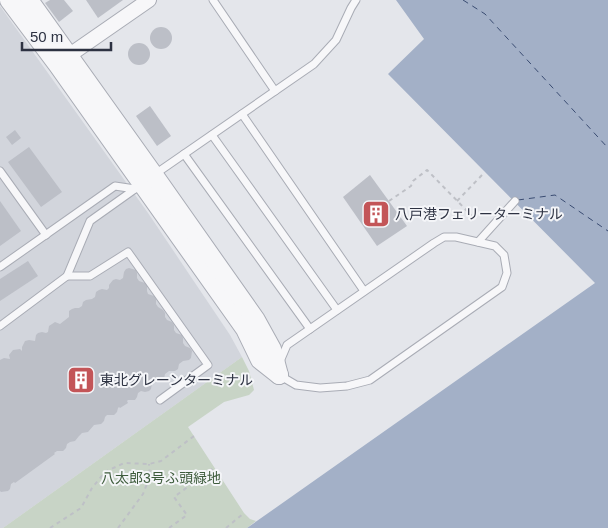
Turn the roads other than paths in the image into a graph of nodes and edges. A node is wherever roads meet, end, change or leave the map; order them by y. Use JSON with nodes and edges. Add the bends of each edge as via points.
{"nodes":[{"id":1,"x":9,"y":0,"type":"edge"},
{"id":2,"x":29,"y":0,"type":"edge"},
{"id":3,"x":149,"y":0,"type":"edge"},
{"id":4,"x":213,"y":0,"type":"edge"},
{"id":5,"x":356,"y":0,"type":"edge"},
{"id":6,"x":63,"y":60,"type":"junction"},
{"id":7,"x":275,"y":91,"type":"junction"},
{"id":8,"x":242,"y":114,"type":"junction"},
{"id":9,"x":212,"y":134,"type":"junction"},
{"id":10,"x":184,"y":154,"type":"junction"},
{"id":11,"x":0,"y":171,"type":"edge"},
{"id":12,"x":148,"y":179,"type":"junction"},
{"id":13,"x":515,"y":201,"type":"dead end"},
{"id":14,"x":46,"y":234,"type":"junction"},
{"id":15,"x":478,"y":242,"type":"junction"},
{"id":16,"x":0,"y":267,"type":"edge"},
{"id":17,"x":67,"y":276,"type":"junction"},
{"id":18,"x":364,"y":291,"type":"junction"},
{"id":19,"x":337,"y":310,"type":"junction"},
{"id":20,"x":0,"y":326,"type":"edge"},
{"id":21,"x":310,"y":329,"type":"junction"},
{"id":22,"x":279,"y":375,"type":"junction"},
{"id":23,"x":160,"y":400,"type":"dead end"}],
"edges":[{"from":1,"to":6,"type":"street"},
{"from":2,"to":6,"type":"street"},
{"from":3,"to":6,"type":"street"},
{"from":4,"to":7,"type":"lane"},
{"from":5,"to":7,"type":"lane","via":[[336,40],[314,64]]},
{"from":6,"to":12,"type":"street"},
{"from":7,"to":8,"type":"lane"},
{"from":8,"to":9,"type":"lane"},
{"from":8,"to":18,"type":"lane"},
{"from":9,"to":10,"type":"lane"},
{"from":9,"to":19,"type":"lane"},
{"from":10,"to":12,"type":"lane"},
{"from":10,"to":21,"type":"lane"},
{"from":11,"to":14,"type":"lane"},
{"from":12,"to":14,"type":"lane","via":[[115,186]]},
{"from":12,"to":17,"type":"lane","via":[[90,222]]},
{"from":12,"to":22,"type":"street","via":[[245,329],[260,360]]},
{"from":13,"to":15,"type":"lane"},
{"from":14,"to":16,"type":"lane"},
{"from":15,"to":18,"type":"lane","via":[[456,236],[444,237]]},
{"from":15,"to":22,"type":"lane","via":[[495,246],[504,255],[507,273],[502,287],[370,380],[320,388],[296,385]]},
{"from":17,"to":20,"type":"lane"},
{"from":17,"to":23,"type":"lane","via":[[90,276],[128,252],[208,365]]},
{"from":18,"to":19,"type":"lane"},
{"from":19,"to":21,"type":"lane"},
{"from":21,"to":22,"type":"lane","via":[[287,345]]}]}
